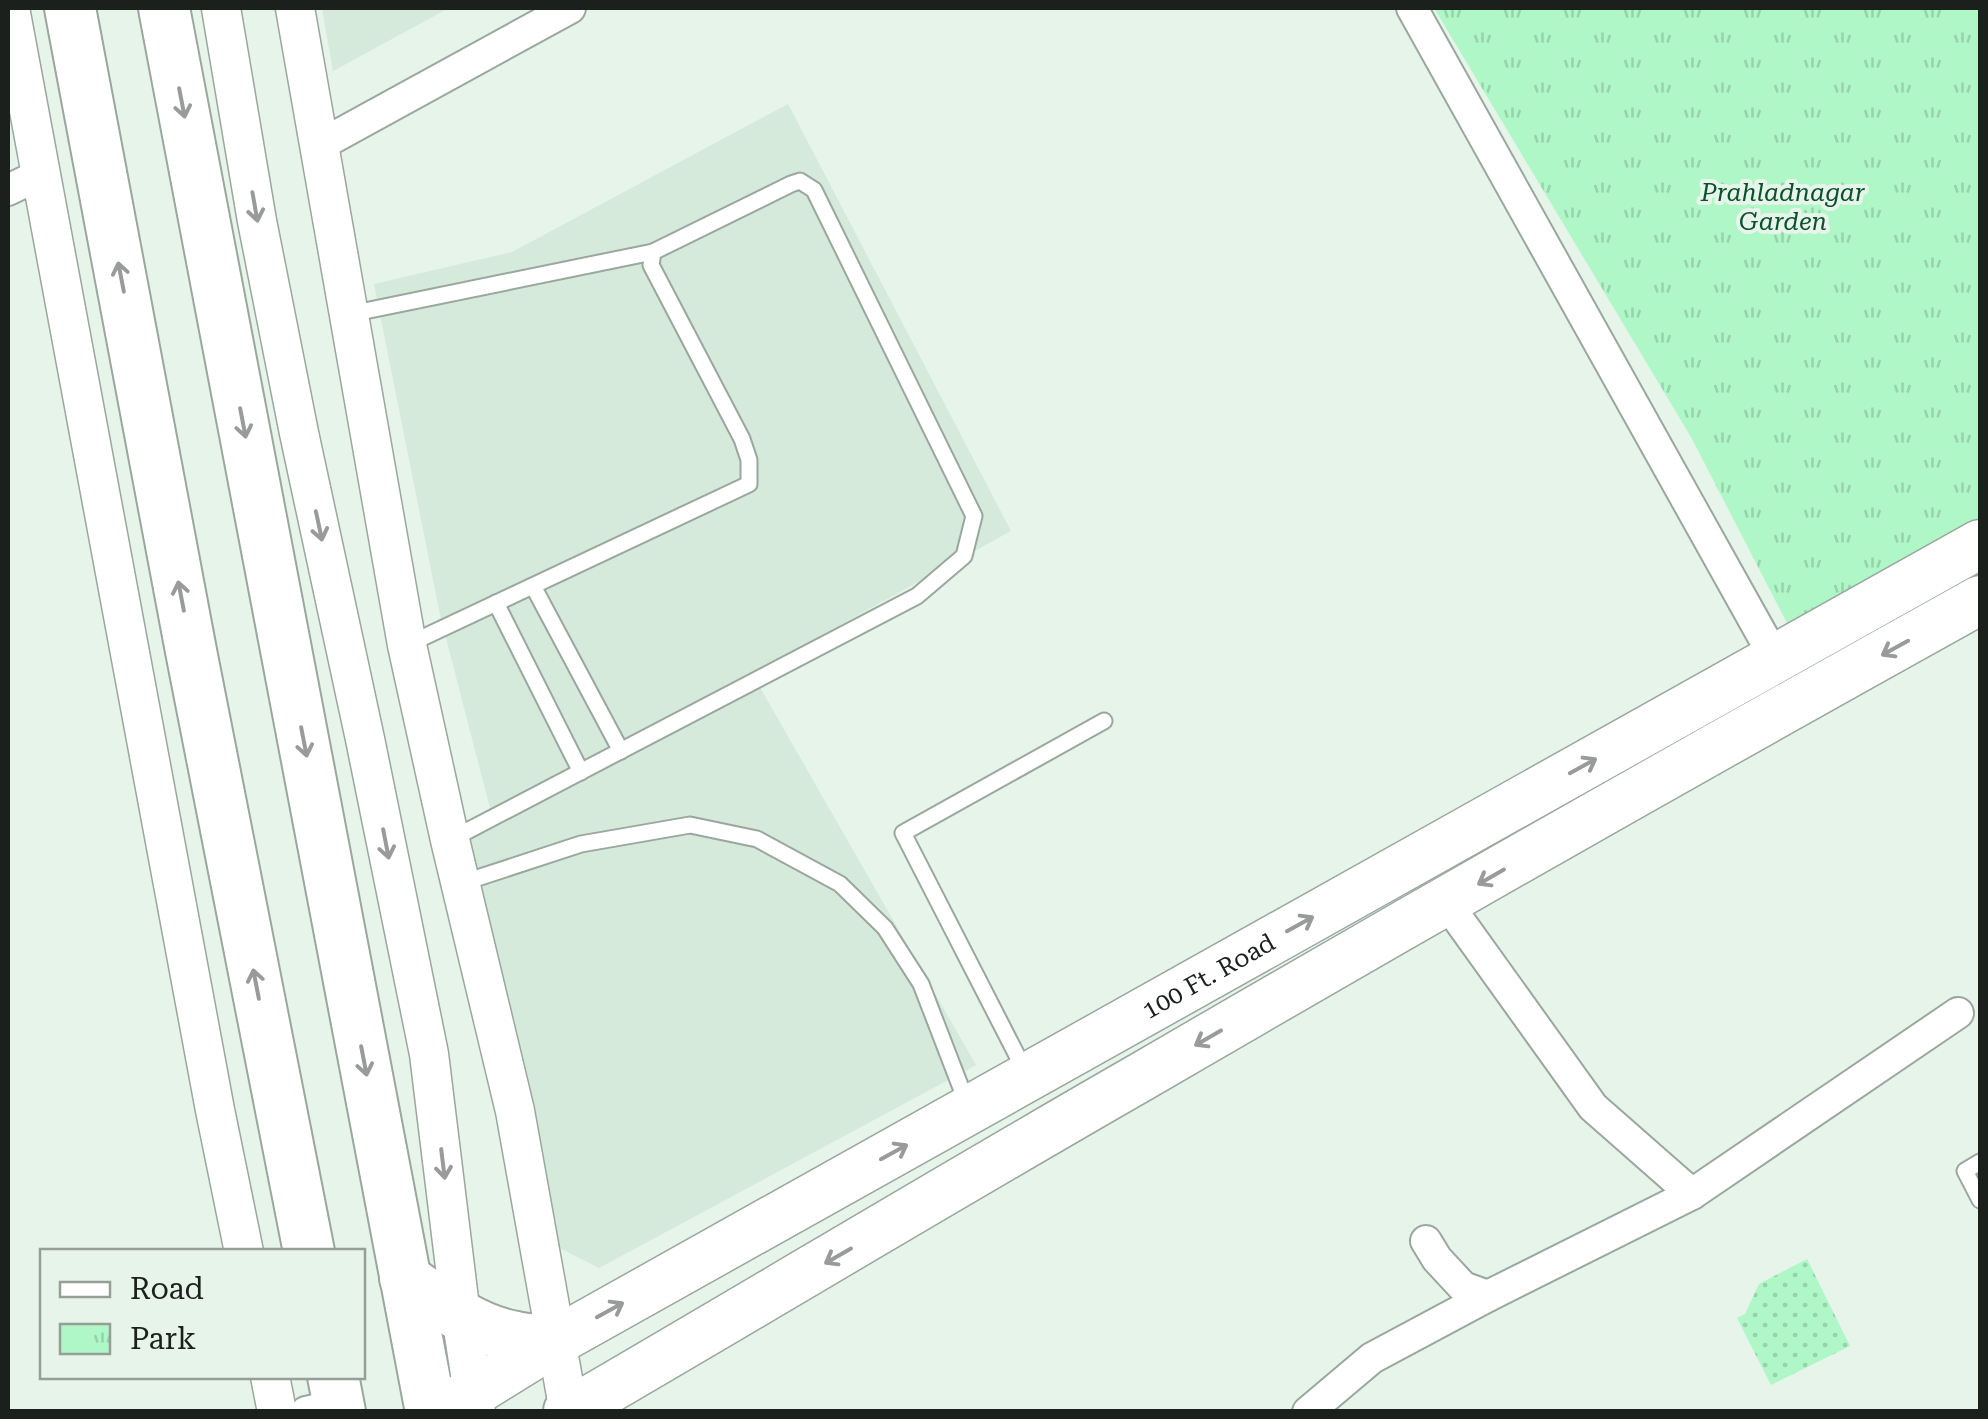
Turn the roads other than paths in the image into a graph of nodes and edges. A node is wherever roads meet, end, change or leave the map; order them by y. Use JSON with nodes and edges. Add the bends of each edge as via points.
{"nodes":[{"id":1,"x":10,"y":8,"type":"edge"},
{"id":2,"x":70,"y":8,"type":"edge"},
{"id":3,"x":164,"y":8,"type":"edge"},
{"id":4,"x":221,"y":8,"type":"edge"},
{"id":5,"x":295,"y":8,"type":"edge"},
{"id":6,"x":570,"y":8,"type":"edge"},
{"id":7,"x":1412,"y":8,"type":"edge"},
{"id":8,"x":320,"y":145,"type":"junction"},
{"id":9,"x":24,"y":182,"type":"edge"},
{"id":10,"x":652,"y":252,"type":"junction"},
{"id":11,"x":350,"y":314,"type":"junction"},
{"id":12,"x":1980,"y":544,"type":"edge"},
{"id":13,"x":533,"y":586,"type":"junction"},
{"id":14,"x":1980,"y":600,"type":"edge"},
{"id":15,"x":496,"y":604,"type":"junction"},
{"id":16,"x":408,"y":645,"type":"junction"},
{"id":17,"x":191,"y":651,"type":"junction"},
{"id":18,"x":1776,"y":658,"type":"junction"},
{"id":19,"x":132,"y":664,"type":"junction"},
{"id":20,"x":1104,"y":721,"type":"dead end"},
{"id":21,"x":622,"y":751,"type":"junction"},
{"id":22,"x":581,"y":772,"type":"junction"},
{"id":23,"x":450,"y":840,"type":"junction"},
{"id":24,"x":462,"y":883,"type":"junction"},
{"id":25,"x":1446,"y":902,"type":"junction"},
{"id":26,"x":1958,"y":1014,"type":"dead end"},
{"id":27,"x":1028,"y":1077,"type":"junction"},
{"id":28,"x":970,"y":1110,"type":"junction"},
{"id":29,"x":1980,"y":1162,"type":"edge"},
{"id":30,"x":1692,"y":1194,"type":"junction"},
{"id":31,"x":298,"y":1200,"type":"junction"},
{"id":32,"x":1980,"y":1200,"type":"edge"},
{"id":33,"x":241,"y":1233,"type":"edge"},
{"id":34,"x":1426,"y":1241,"type":"dead end"},
{"id":35,"x":307,"y":1249,"type":"edge"},
{"id":36,"x":405,"y":1278,"type":"junction"},
{"id":37,"x":1488,"y":1296,"type":"junction"},
{"id":38,"x":461,"y":1316,"type":"junction"},
{"id":39,"x":556,"y":1341,"type":"junction"},
{"id":40,"x":271,"y":1379,"type":"edge"},
{"id":41,"x":454,"y":1407,"type":"edge"},
{"id":42,"x":569,"y":1411,"type":"edge"},
{"id":43,"x":277,"y":1412,"type":"edge"},
{"id":44,"x":1308,"y":1412,"type":"edge"}],
"edges":[{"from":1,"to":9,"type":"street"},
{"from":17,"to":2,"type":"highway","one_way":true},
{"from":3,"to":36,"type":"highway","one_way":true},
{"from":4,"to":38,"type":"street","one_way":true,"via":[[257,222],[428,1054]]},
{"from":5,"to":8,"type":"street"},
{"from":6,"to":8,"type":"street"},
{"from":7,"to":18,"type":"street"},
{"from":8,"to":11,"type":"street"},
{"from":9,"to":19,"type":"street"},
{"from":10,"to":11,"type":"lane"},
{"from":10,"to":13,"type":"lane","via":[[651,265],[742,439],[749,484]]},
{"from":10,"to":21,"type":"lane","via":[[791,184],[814,190],[974,516],[964,556],[918,596]]},
{"from":11,"to":16,"type":"street"},
{"from":12,"to":18,"type":"main road","name":"100 Ft. Road"},
{"from":13,"to":15,"type":"lane"},
{"from":13,"to":21,"type":"lane"},
{"from":14,"to":25,"type":"main road","one_way":true},
{"from":15,"to":16,"type":"lane"},
{"from":15,"to":22,"type":"lane"},
{"from":16,"to":23,"type":"street"},
{"from":17,"to":19,"type":"street"},
{"from":31,"to":17,"type":"highway","one_way":true},
{"from":27,"to":18,"type":"main road","name":"100 Ft. Road","one_way":true},
{"from":19,"to":33,"type":"street"},
{"from":20,"to":27,"type":"lane","via":[[903,832]]},
{"from":21,"to":22,"type":"lane"},
{"from":22,"to":23,"type":"lane"},
{"from":23,"to":24,"type":"street"},
{"from":24,"to":28,"type":"lane","via":[[581,844],[690,825],[757,839],[840,884],[884,928],[920,984]]},
{"from":24,"to":39,"type":"street","via":[[515,1111]]},
{"from":25,"to":30,"type":"street","via":[[1593,1107]]},
{"from":25,"to":42,"type":"main road","one_way":true},
{"from":26,"to":30,"type":"street"},
{"from":27,"to":28,"type":"main road","name":"100 Ft. Road"},
{"from":39,"to":28,"type":"main road","name":"100 Ft. Road","one_way":true},
{"from":29,"to":32,"type":"lane","via":[[1964,1171]]},
{"from":30,"to":37,"type":"street"},
{"from":31,"to":33,"type":"street"},
{"from":31,"to":35,"type":"highway"},
{"from":34,"to":37,"type":"street","via":[[1462,1287]]},
{"from":36,"to":38,"type":"highway"},
{"from":36,"to":41,"type":"highway"},
{"from":37,"to":44,"type":"street","via":[[1372,1358]]},
{"from":38,"to":39,"type":"highway","via":[[492,1331]]},
{"from":38,"to":41,"type":"street"},
{"from":39,"to":41,"type":"main road","name":"100 Ft. Road"},
{"from":39,"to":42,"type":"street"},
{"from":40,"to":43,"type":"street"}]}
